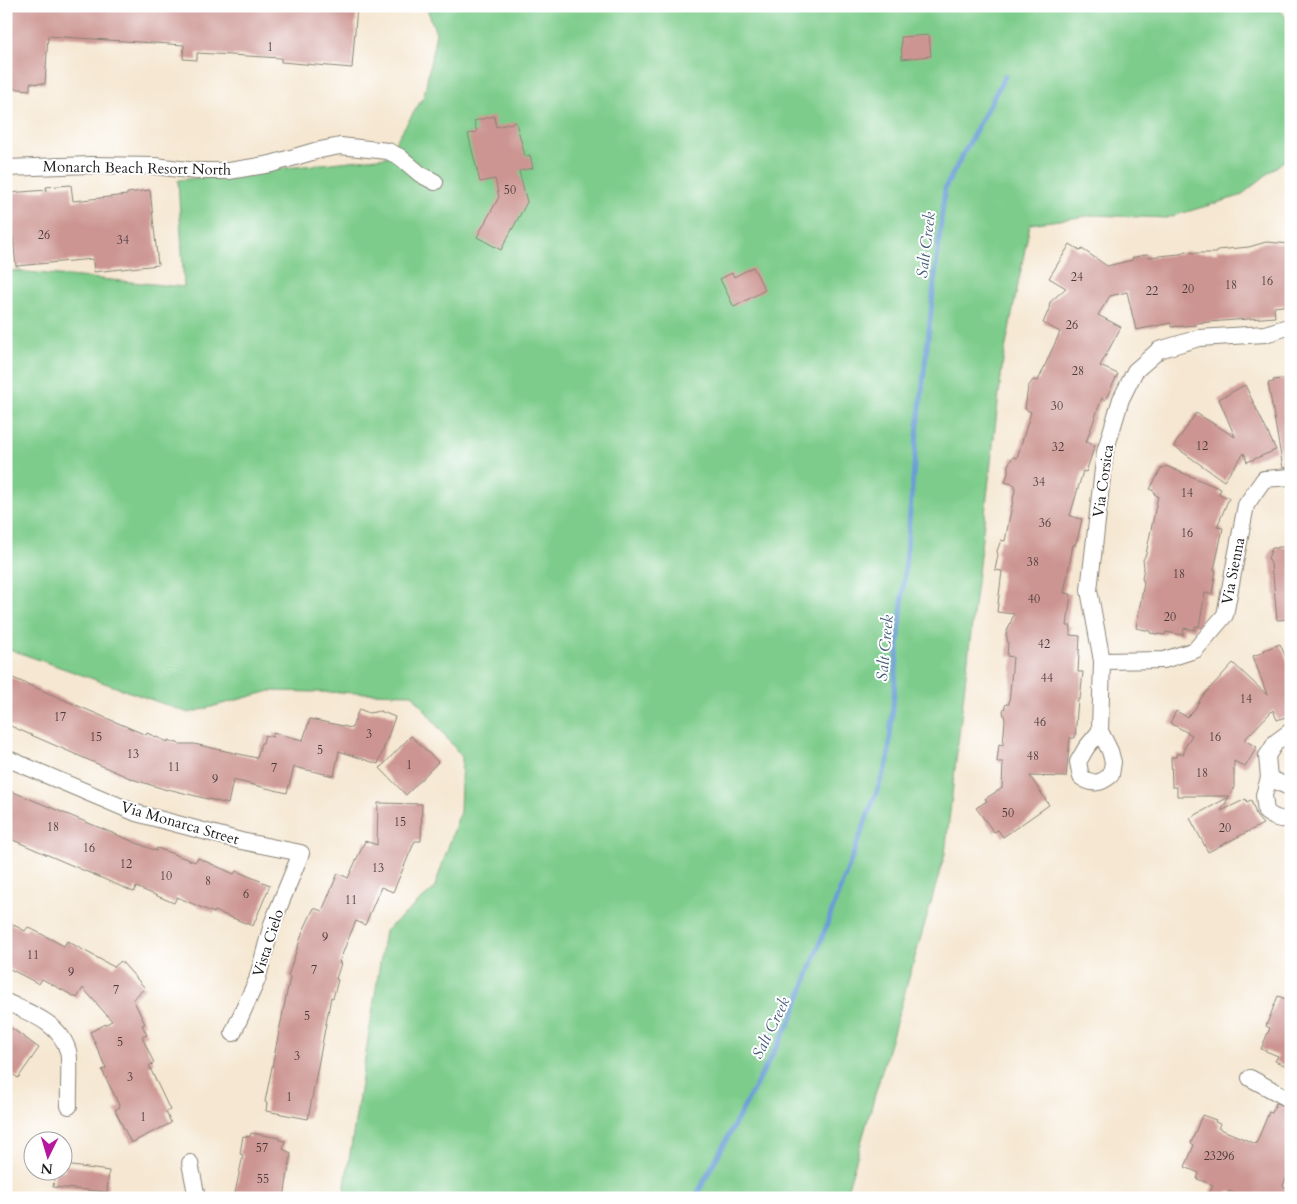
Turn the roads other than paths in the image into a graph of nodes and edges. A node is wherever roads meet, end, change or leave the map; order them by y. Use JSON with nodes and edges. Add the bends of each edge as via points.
{"nodes":[{"id":1,"x":6,"y":168,"type":"edge"},
{"id":2,"x":435,"y":182,"type":"dead end"},
{"id":3,"x":1291,"y":326,"type":"edge"},
{"id":4,"x":1291,"y":477,"type":"edge"},
{"id":5,"x":1102,"y":661,"type":"junction"},
{"id":6,"x":1291,"y":731,"type":"edge"},
{"id":7,"x":1100,"y":732,"type":"dead end"},
{"id":8,"x":6,"y":758,"type":"edge"},
{"id":9,"x":1269,"y":778,"type":"junction"},
{"id":10,"x":1291,"y":788,"type":"edge"},
{"id":11,"x":1291,"y":817,"type":"edge"},
{"id":12,"x":301,"y":853,"type":"joint"},
{"id":13,"x":6,"y":1002,"type":"edge"},
{"id":14,"x":233,"y":1033,"type":"dead end"},
{"id":15,"x":1250,"y":1078,"type":"dead end"},
{"id":16,"x":1291,"y":1100,"type":"edge"},
{"id":17,"x":68,"y":1106,"type":"dead end"},
{"id":18,"x":190,"y":1163,"type":"dead end"},
{"id":19,"x":196,"y":1198,"type":"edge"}],
"edges":[{"from":1,"to":2,"type":"street","name":"Monarch Beach Resort North","via":[[91,165],[229,171],[340,146],[388,151]]},
{"from":3,"to":5,"type":"street","name":"Via Corsica","via":[[1265,334],[1198,338],[1158,350],[1135,370],[1120,399],[1105,452],[1089,590]]},
{"from":4,"to":5,"type":"street","name":"Via Sienna","via":[[1264,479],[1246,505],[1225,615],[1195,650],[1164,660]]},
{"from":5,"to":7,"type":"street","name":"Via Corsica"},
{"from":6,"to":9,"type":"street","via":[[1276,742],[1267,756]]},
{"from":8,"to":12,"type":"street","name":"Via Monarca Street","via":[[136,813]]},
{"from":9,"to":10,"type":"street"},
{"from":9,"to":11,"type":"street","via":[[1264,795],[1266,812],[1274,818],[1286,820]]},
{"from":12,"to":14,"type":"street","name":"Vista Cielo","via":[[272,924],[257,980]]},
{"from":13,"to":17,"type":"street","via":[[37,1016],[59,1031],[68,1052]]},
{"from":15,"to":16,"type":"street"},
{"from":18,"to":19,"type":"street"}]}
